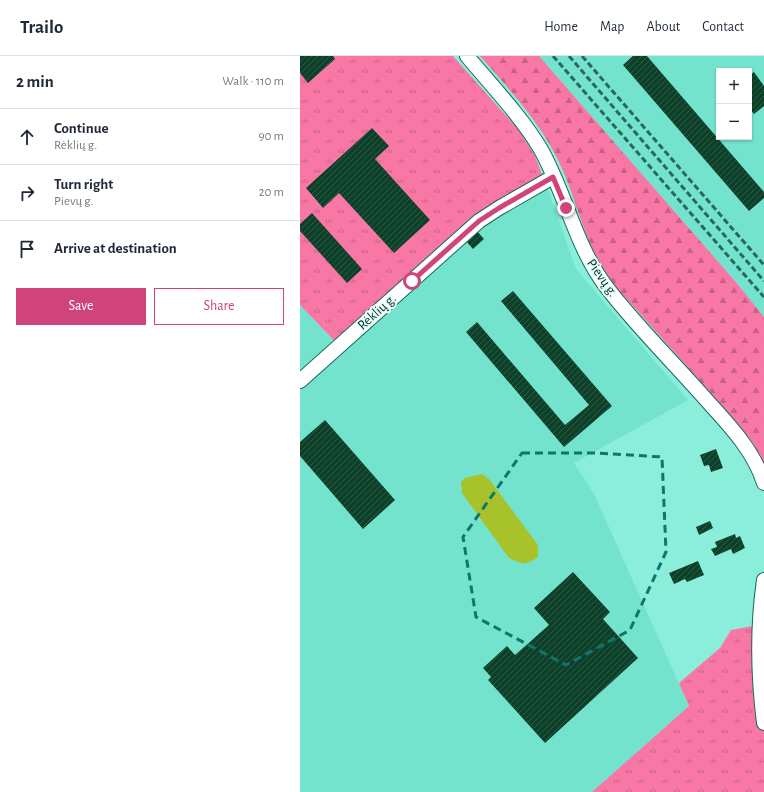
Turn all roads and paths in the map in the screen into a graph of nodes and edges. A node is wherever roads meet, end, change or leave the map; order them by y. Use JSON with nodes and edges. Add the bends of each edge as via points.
{"nodes":[{"id":1,"x":467,"y":56,"type":"edge"},
{"id":2,"x":553,"y":177,"type":"junction"},
{"id":3,"x":300,"y":381,"type":"edge"},
{"id":4,"x":764,"y":483,"type":"edge"},
{"id":5,"x":764,"y":580,"type":"edge"},
{"id":6,"x":764,"y":723,"type":"edge"}],
"edges":[{"from":1,"to":2,"type":"street","name":"Pievų g.","via":[[523,123],[540,149]]},
{"from":2,"to":3,"type":"street","name":"Rėklių g.","via":[[479,221]]},
{"from":2,"to":4,"type":"street","name":"Pievų g.","via":[[594,271],[746,445]]},
{"from":5,"to":6,"type":"street","via":[[759,656]]}]}
